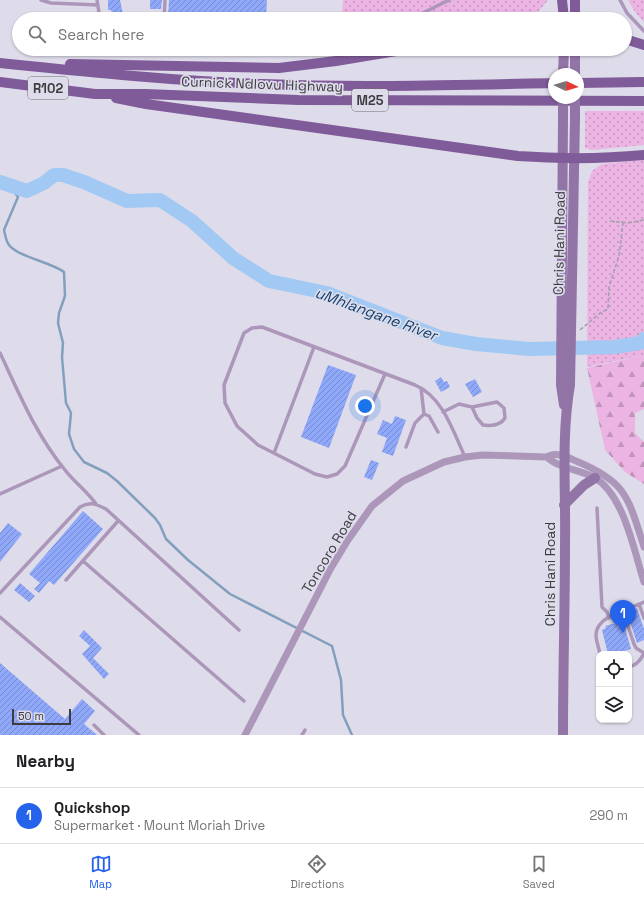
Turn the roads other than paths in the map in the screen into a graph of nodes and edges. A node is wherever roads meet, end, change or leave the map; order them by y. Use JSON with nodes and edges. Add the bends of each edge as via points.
{"nodes":[{"id":1,"x":41,"y":0,"type":"edge"},
{"id":2,"x":97,"y":0,"type":"edge"},
{"id":3,"x":165,"y":0,"type":"edge"},
{"id":4,"x":449,"y":0,"type":"edge"},
{"id":5,"x":562,"y":0,"type":"edge"},
{"id":6,"x":575,"y":0,"type":"edge"},
{"id":7,"x":620,"y":0,"type":"edge"},
{"id":8,"x":98,"y":5,"type":"junction"},
{"id":9,"x":99,"y":12,"type":"edge"},
{"id":10,"x":164,"y":12,"type":"edge"},
{"id":11,"x":425,"y":12,"type":"edge"},
{"id":12,"x":563,"y":12,"type":"edge"},
{"id":13,"x":575,"y":12,"type":"edge"},
{"id":14,"x":627,"y":12,"type":"edge"},
{"id":15,"x":632,"y":20,"type":"edge"},
{"id":16,"x":644,"y":31,"type":"edge"},
{"id":17,"x":632,"y":41,"type":"edge"},
{"id":18,"x":644,"y":45,"type":"edge"},
{"id":19,"x":366,"y":56,"type":"edge"},
{"id":20,"x":564,"y":56,"type":"edge"},
{"id":21,"x":575,"y":56,"type":"edge"},
{"id":22,"x":0,"y":63,"type":"edge"},
{"id":23,"x":22,"y":65,"type":"junction"},
{"id":24,"x":563,"y":68,"type":"edge"},
{"id":25,"x":575,"y":68,"type":"edge"},
{"id":26,"x":0,"y":82,"type":"edge"},
{"id":27,"x":644,"y":82,"type":"edge"},
{"id":28,"x":548,"y":83,"type":"edge"},
{"id":29,"x":584,"y":83,"type":"edge"},
{"id":30,"x":95,"y":94,"type":"junction"},
{"id":31,"x":644,"y":101,"type":"edge"},
{"id":32,"x":563,"y":104,"type":"edge"},
{"id":33,"x":575,"y":104,"type":"edge"},
{"id":34,"x":644,"y":154,"type":"edge"},
{"id":35,"x":562,"y":158,"type":"junction"},
{"id":36,"x":575,"y":158,"type":"junction"},
{"id":37,"x":566,"y":302,"type":"junction"},
{"id":38,"x":314,"y":347,"type":"junction"},
{"id":39,"x":0,"y":353,"type":"edge"},
{"id":40,"x":385,"y":374,"type":"junction"},
{"id":41,"x":421,"y":388,"type":"junction"},
{"id":42,"x":472,"y":407,"type":"junction"},
{"id":43,"x":443,"y":412,"type":"junction"},
{"id":44,"x":424,"y":414,"type":"junction"},
{"id":45,"x":438,"y":432,"type":"dead end"},
{"id":46,"x":406,"y":447,"type":"dead end"},
{"id":47,"x":274,"y":453,"type":"junction"},
{"id":48,"x":465,"y":457,"type":"junction"},
{"id":49,"x":564,"y":461,"type":"junction"},
{"id":50,"x":62,"y":466,"type":"junction"},
{"id":51,"x":596,"y":478,"type":"junction"},
{"id":52,"x":0,"y":494,"type":"edge"},
{"id":53,"x":96,"y":504,"type":"junction"},
{"id":54,"x":564,"y":505,"type":"junction"},
{"id":55,"x":597,"y":508,"type":"dead end"},
{"id":56,"x":118,"y":521,"type":"junction"},
{"id":57,"x":644,"y":547,"type":"edge"},
{"id":58,"x":83,"y":561,"type":"junction"},
{"id":59,"x":66,"y":580,"type":"dead end"},
{"id":60,"x":644,"y":582,"type":"edge"},
{"id":61,"x":0,"y":593,"type":"edge"},
{"id":62,"x":644,"y":602,"type":"edge"},
{"id":63,"x":639,"y":604,"type":"junction"},
{"id":64,"x":623,"y":611,"type":"junction"},
{"id":65,"x":0,"y":617,"type":"edge"},
{"id":66,"x":608,"y":618,"type":"junction"},
{"id":67,"x":644,"y":618,"type":"edge"},
{"id":68,"x":239,"y":630,"type":"dead end"},
{"id":69,"x":599,"y":651,"type":"edge"},
{"id":70,"x":632,"y":666,"type":"edge"},
{"id":71,"x":244,"y":701,"type":"dead end"},
{"id":72,"x":94,"y":725,"type":"dead end"},
{"id":73,"x":305,"y":730,"type":"dead end"},
{"id":74,"x":135,"y":731,"type":"junction"},
{"id":75,"x":104,"y":735,"type":"edge"},
{"id":76,"x":132,"y":735,"type":"edge"},
{"id":77,"x":139,"y":735,"type":"edge"},
{"id":78,"x":245,"y":735,"type":"edge"},
{"id":79,"x":302,"y":735,"type":"edge"},
{"id":80,"x":563,"y":735,"type":"edge"}],
"edges":[{"from":1,"to":8,"type":"lane","via":[[58,4]]},
{"from":2,"to":8,"type":"lane"},
{"from":3,"to":10,"type":"lane"},
{"from":4,"to":11,"type":"lane"},
{"from":5,"to":12,"type":"main road"},
{"from":6,"to":13,"type":"main road"},
{"from":7,"to":14,"type":"lane"},
{"from":8,"to":9,"type":"lane"},
{"from":15,"to":16,"type":"lane"},
{"from":17,"to":18,"type":"main road"},
{"from":19,"to":23,"type":"main road","via":[[272,68]]},
{"from":20,"to":24,"type":"main road"},
{"from":21,"to":25,"type":"main road"},
{"from":22,"to":23,"type":"main road","name":"Curnick Ndlovu Highway","number":"R102"},
{"from":23,"to":28,"type":"main road","name":"Curnick Ndlovu Highway","number":"M25","via":[[149,78],[263,84],[360,87]]},
{"from":26,"to":30,"type":"main road","name":"Curnick Ndlovu Highway","number":"R102"},
{"from":27,"to":29,"type":"main road"},
{"from":30,"to":31,"type":"main road","name":"Curnick Ndlovu Highway","number":"M25","via":[[305,100]]},
{"from":30,"to":35,"type":"main road","via":[[146,104],[491,153]]},
{"from":32,"to":35,"type":"main road","name":"Chris Hani Road","bridge":true},
{"from":33,"to":36,"type":"main road","name":"Chris Hani Road","bridge":true},
{"from":34,"to":36,"type":"main road"},
{"from":35,"to":36,"type":"main road"},
{"from":35,"to":37,"type":"main road","name":"Chris Hani Road"},
{"from":36,"to":37,"type":"main road","name":"Chris Hani Road","via":[[573,226]]},
{"from":37,"to":49,"type":"main road","name":"Chris Hani Road"},
{"from":38,"to":40,"type":"lane"},
{"from":38,"to":47,"type":"lane"},
{"from":38,"to":47,"type":"lane","via":[[262,327],[252,328],[244,333],[224,385],[225,403],[237,426],[258,445]]},
{"from":39,"to":50,"type":"lane","via":[[37,430]]},
{"from":40,"to":41,"type":"lane"},
{"from":40,"to":47,"type":"lane","via":[[345,466],[336,474],[327,477],[315,474]]},
{"from":41,"to":43,"type":"lane","via":[[430,394]]},
{"from":41,"to":44,"type":"lane"},
{"from":42,"to":42,"type":"lane","via":[[483,425],[500,423],[505,418],[504,408],[497,402]]},
{"from":42,"to":43,"type":"lane","via":[[459,404]]},
{"from":43,"to":48,"type":"lane"},
{"from":44,"to":45,"type":"lane","via":[[429,416]]},
{"from":44,"to":46,"type":"lane","via":[[415,423]]},
{"from":48,"to":49,"type":"street","name":"Toncoro Road","via":[[547,457]]},
{"from":48,"to":78,"type":"street","name":"Toncoro Road","via":[[444,462],[403,481],[372,506],[348,540]]},
{"from":49,"to":51,"type":"street"},
{"from":49,"to":54,"type":"main road","name":"Chris Hani Road"},
{"from":49,"to":57,"type":"street","via":[[600,471],[617,483],[630,506]]},
{"from":50,"to":52,"type":"lane"},
{"from":50,"to":53,"type":"lane"},
{"from":51,"to":54,"type":"main road","via":[[584,485]]},
{"from":51,"to":60,"type":"street","via":[[604,484],[617,502]]},
{"from":53,"to":56,"type":"lane","via":[[106,509]]},
{"from":53,"to":61,"type":"lane","via":[[80,507]]},
{"from":54,"to":80,"type":"main road","name":"Chris Hani Road"},
{"from":55,"to":66,"type":"lane","via":[[602,607]]},
{"from":56,"to":58,"type":"lane"},
{"from":56,"to":68,"type":"lane"},
{"from":58,"to":59,"type":"lane"},
{"from":58,"to":71,"type":"lane"},
{"from":62,"to":63,"type":"lane"},
{"from":63,"to":64,"type":"lane"},
{"from":63,"to":67,"type":"lane"},
{"from":64,"to":66,"type":"lane"},
{"from":64,"to":70,"type":"lane","via":[[634,644],[644,653],[641,660]]},
{"from":65,"to":74,"type":"lane"},
{"from":66,"to":69,"type":"lane","via":[[598,627],[596,635]]},
{"from":72,"to":75,"type":"lane"},
{"from":73,"to":79,"type":"lane"},
{"from":74,"to":76,"type":"lane"},
{"from":74,"to":77,"type":"lane"}]}
